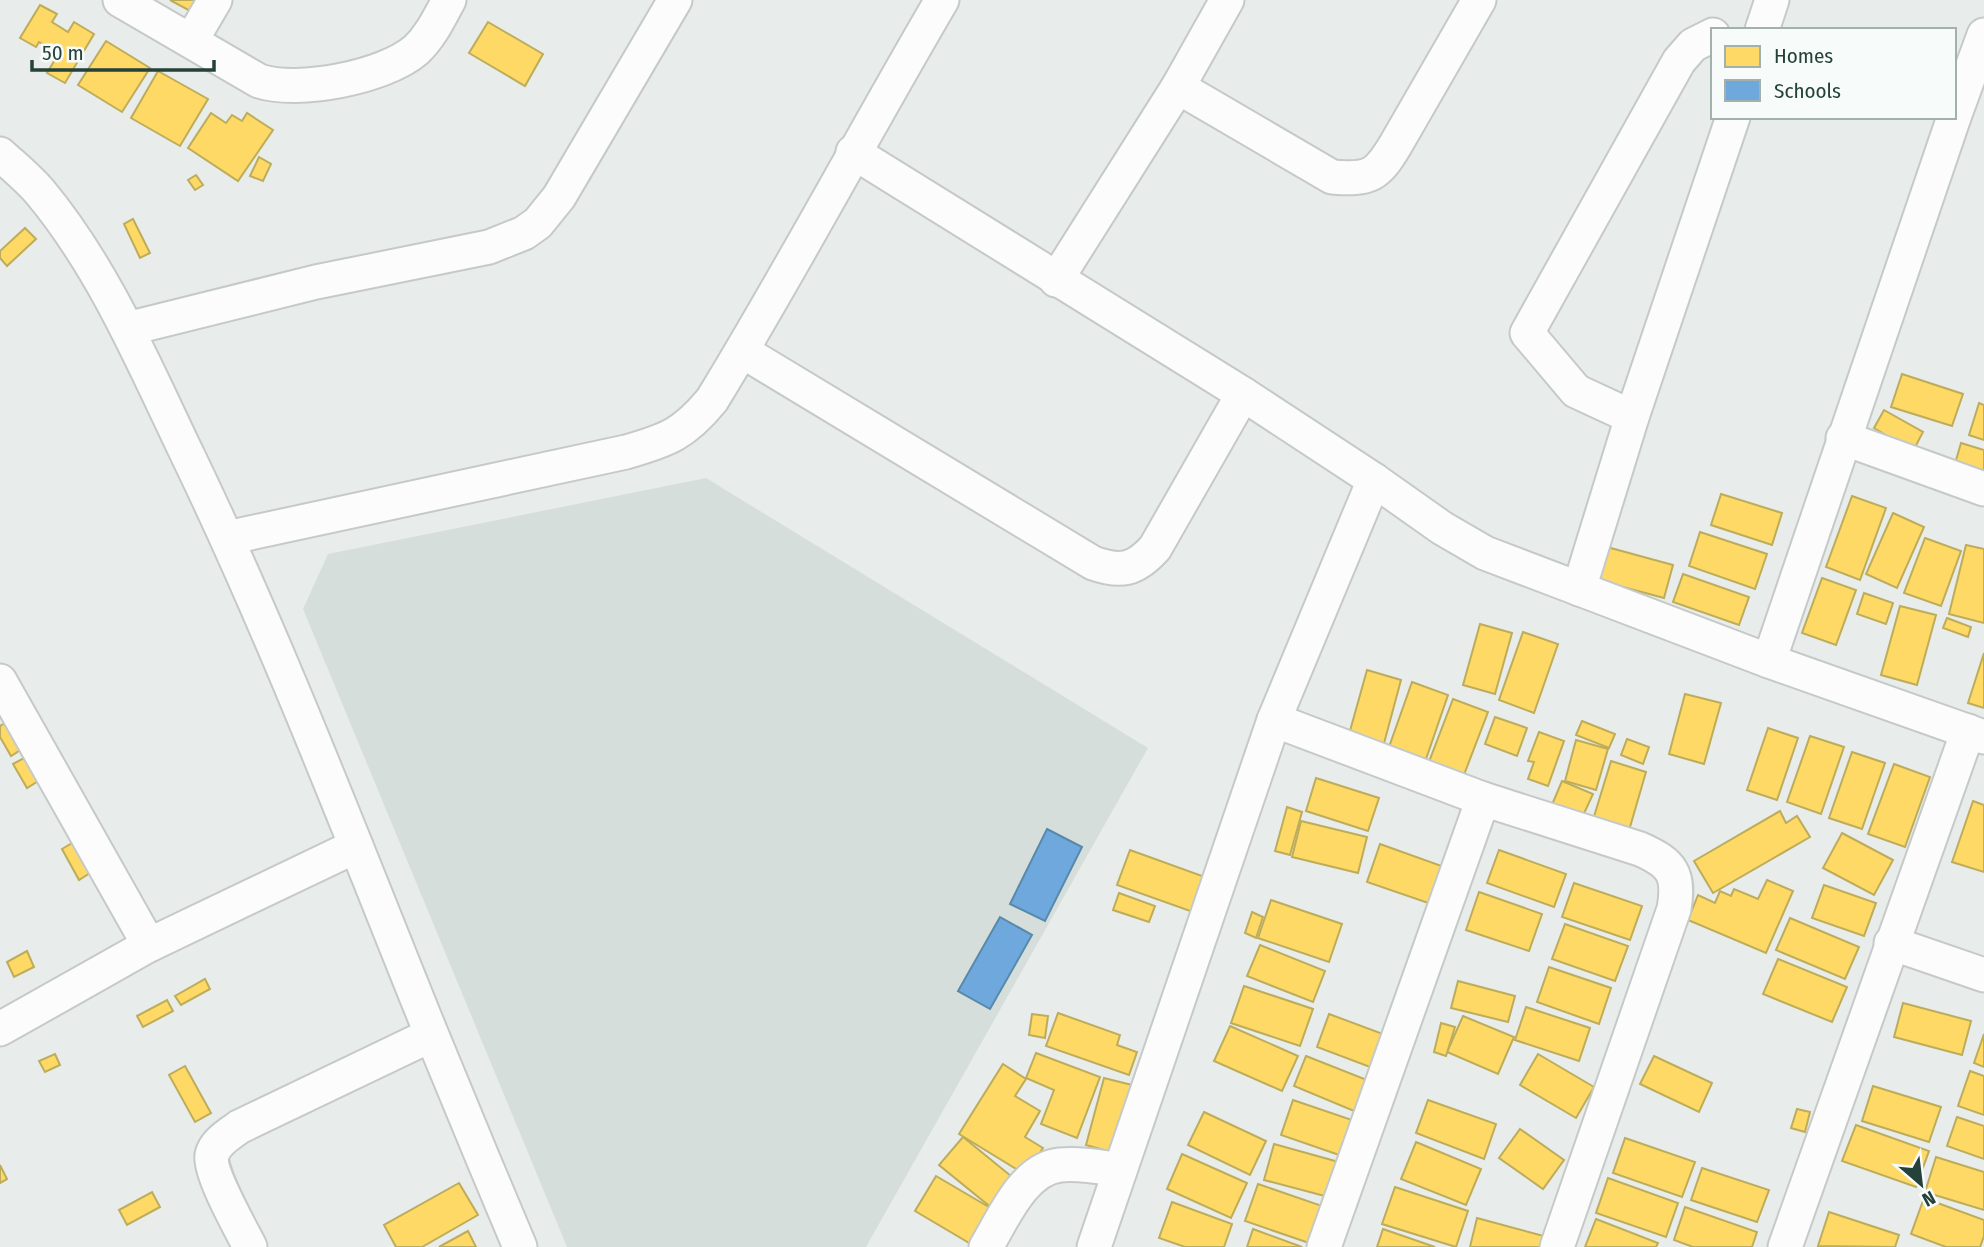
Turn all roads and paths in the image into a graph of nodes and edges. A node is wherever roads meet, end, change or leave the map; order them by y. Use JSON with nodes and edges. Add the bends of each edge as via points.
{"nodes":[{"id":1,"x":120,"y":0,"type":"edge"},
{"id":2,"x":215,"y":0,"type":"edge"},
{"id":3,"x":449,"y":0,"type":"edge"},
{"id":4,"x":675,"y":0,"type":"edge"},
{"id":5,"x":942,"y":0,"type":"edge"},
{"id":6,"x":1227,"y":0,"type":"edge"},
{"id":7,"x":1479,"y":0,"type":"edge"},
{"id":8,"x":1772,"y":0,"type":"edge"},
{"id":9,"x":1763,"y":28,"type":"edge"},
{"id":10,"x":1984,"y":35,"type":"edge"},
{"id":11,"x":1711,"y":36,"type":"edge"},
{"id":12,"x":191,"y":41,"type":"junction"},
{"id":13,"x":1178,"y":87,"type":"junction"},
{"id":14,"x":1956,"y":112,"type":"edge"},
{"id":15,"x":1732,"y":119,"type":"edge"},
{"id":16,"x":1953,"y":119,"type":"edge"},
{"id":17,"x":853,"y":152,"type":"junction"},
{"id":18,"x":0,"y":154,"type":"edge"},
{"id":19,"x":1056,"y":280,"type":"junction"},
{"id":20,"x":127,"y":329,"type":"junction"},
{"id":21,"x":742,"y":351,"type":"junction"},
{"id":22,"x":1243,"y":394,"type":"junction"},
{"id":23,"x":1632,"y":417,"type":"junction"},
{"id":24,"x":1843,"y":438,"type":"junction"},
{"id":25,"x":1374,"y":480,"type":"junction"},
{"id":26,"x":1984,"y":489,"type":"edge"},
{"id":27,"x":227,"y":538,"type":"junction"},
{"id":28,"x":1579,"y":589,"type":"junction"},
{"id":29,"x":1769,"y":661,"type":"junction"},
{"id":30,"x":0,"y":681,"type":"edge"},
{"id":31,"x":1274,"y":720,"type":"junction"},
{"id":32,"x":1976,"y":734,"type":"edge"},
{"id":33,"x":1483,"y":799,"type":"junction"},
{"id":34,"x":356,"y":846,"type":"junction"},
{"id":35,"x":1891,"y":943,"type":"junction"},
{"id":36,"x":149,"y":945,"type":"junction"},
{"id":37,"x":1984,"y":975,"type":"edge"},
{"id":38,"x":0,"y":1029,"type":"edge"},
{"id":39,"x":431,"y":1035,"type":"junction"},
{"id":40,"x":1120,"y":1170,"type":"junction"},
{"id":41,"x":250,"y":1247,"type":"edge"},
{"id":42,"x":520,"y":1247,"type":"edge"},
{"id":43,"x":986,"y":1247,"type":"edge"},
{"id":44,"x":1094,"y":1247,"type":"edge"},
{"id":45,"x":1324,"y":1247,"type":"edge"},
{"id":46,"x":1557,"y":1247,"type":"edge"},
{"id":47,"x":1785,"y":1247,"type":"edge"}],
"edges":[{"from":1,"to":12,"type":"street"},
{"from":2,"to":12,"type":"street"},
{"from":3,"to":12,"type":"street","via":[[424,42],[400,61],[360,76],[298,87],[259,81]]},
{"from":4,"to":20,"type":"street","via":[[559,197],[524,233],[489,247],[316,282]]},
{"from":5,"to":17,"type":"street"},
{"from":6,"to":13,"type":"street"},
{"from":7,"to":13,"type":"street","via":[[1386,160],[1371,176],[1332,177]]},
{"from":8,"to":9,"type":"street"},
{"from":10,"to":14,"type":"street"},
{"from":11,"to":23,"type":"street","via":[[1693,45],[1679,61],[1527,333],[1576,391]]},
{"from":13,"to":19,"type":"street"},
{"from":15,"to":23,"type":"street"},
{"from":16,"to":24,"type":"street"},
{"from":17,"to":19,"type":"street"},
{"from":17,"to":21,"type":"street"},
{"from":18,"to":20,"type":"street","via":[[38,190],[68,228]]},
{"from":19,"to":22,"type":"street"},
{"from":20,"to":27,"type":"street"},
{"from":21,"to":22,"type":"street","via":[[1093,563],[1110,569],[1143,561],[1155,548]]},
{"from":21,"to":27,"type":"street","via":[[696,420],[656,443]]},
{"from":22,"to":25,"type":"street"},
{"from":23,"to":28,"type":"street"},
{"from":24,"to":26,"type":"street"},
{"from":24,"to":29,"type":"street"},
{"from":25,"to":28,"type":"street","via":[[1466,543]]},
{"from":25,"to":31,"type":"street"},
{"from":27,"to":34,"type":"street"},
{"from":28,"to":29,"type":"street"},
{"from":29,"to":32,"type":"street"},
{"from":30,"to":36,"type":"street"},
{"from":31,"to":33,"type":"street"},
{"from":31,"to":40,"type":"street"},
{"from":32,"to":35,"type":"street"},
{"from":33,"to":45,"type":"street"},
{"from":33,"to":46,"type":"street","via":[[1660,857],[1673,871],[1677,888],[1670,922]]},
{"from":34,"to":36,"type":"street"},
{"from":34,"to":39,"type":"street"},
{"from":35,"to":37,"type":"street"},
{"from":35,"to":47,"type":"street"},
{"from":36,"to":38,"type":"street"},
{"from":39,"to":41,"type":"street","via":[[239,1127],[219,1143],[212,1156],[215,1175]]},
{"from":39,"to":42,"type":"street"},
{"from":40,"to":43,"type":"street","via":[[1057,1165],[1040,1173],[1013,1202]]},
{"from":40,"to":44,"type":"street"}]}
